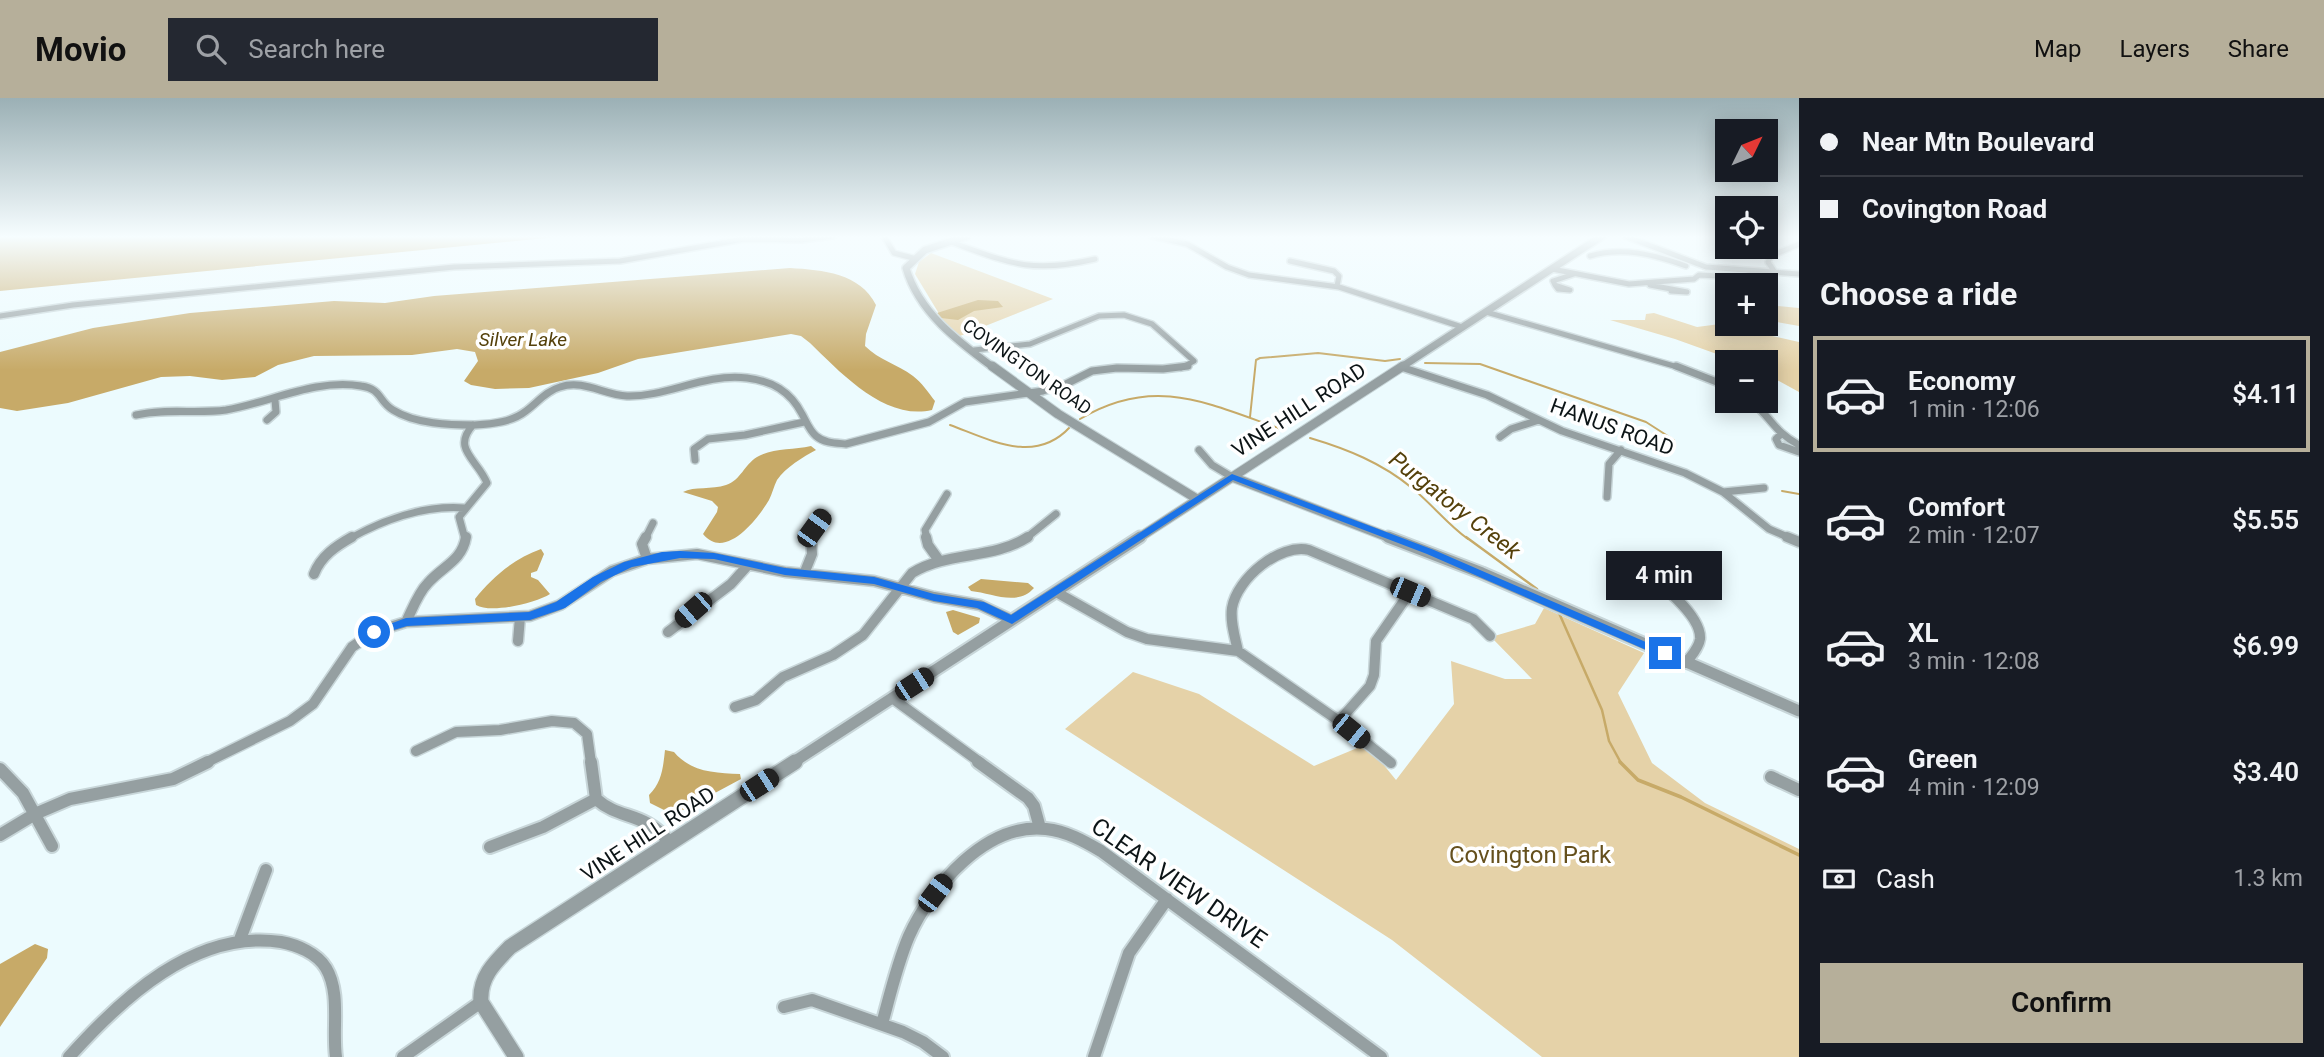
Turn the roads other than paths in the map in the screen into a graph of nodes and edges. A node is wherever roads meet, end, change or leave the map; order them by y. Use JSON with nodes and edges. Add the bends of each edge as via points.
{"nodes":[{"id":1,"x":316,"y":281,"type":"edge"},
{"id":2,"x":910,"y":281,"type":"edge"},
{"id":3,"x":1291,"y":281,"type":"edge"},
{"id":4,"x":1338,"y":281,"type":"edge"},
{"id":5,"x":1534,"y":281,"type":"edge"},
{"id":6,"x":1556,"y":281,"type":"edge"},
{"id":7,"x":1609,"y":281,"type":"edge"},
{"id":8,"x":1677,"y":281,"type":"edge"},
{"id":9,"x":1648,"y":284,"type":"junction"},
{"id":10,"x":1555,"y":285,"type":"dead end"},
{"id":11,"x":1337,"y":286,"type":"junction"},
{"id":12,"x":1671,"y":291,"type":"dead end"},
{"id":13,"x":1486,"y":312,"type":"junction"},
{"id":14,"x":0,"y":316,"type":"edge"},
{"id":15,"x":1462,"y":327,"type":"junction"},
{"id":16,"x":974,"y":350,"type":"junction"},
{"id":17,"x":1401,"y":367,"type":"junction"},
{"id":18,"x":763,"y":371,"type":"dead end"},
{"id":19,"x":753,"y":380,"type":"junction"},
{"id":20,"x":1715,"y":381,"type":"edge"},
{"id":21,"x":1030,"y":393,"type":"junction"},
{"id":22,"x":275,"y":400,"type":"junction"},
{"id":23,"x":1764,"y":413,"type":"edge"},
{"id":24,"x":136,"y":415,"type":"dead end"},
{"id":25,"x":267,"y":420,"type":"dead end"},
{"id":26,"x":1539,"y":420,"type":"junction"},
{"id":27,"x":804,"y":422,"type":"junction"},
{"id":28,"x":473,"y":425,"type":"junction"},
{"id":29,"x":1780,"y":435,"type":"junction"},
{"id":30,"x":1500,"y":437,"type":"dead end"},
{"id":31,"x":1799,"y":445,"type":"edge"},
{"id":32,"x":1199,"y":450,"type":"dead end"},
{"id":33,"x":1621,"y":450,"type":"junction"},
{"id":34,"x":1799,"y":452,"type":"edge"},
{"id":35,"x":695,"y":460,"type":"dead end"},
{"id":36,"x":1232,"y":477,"type":"junction"},
{"id":37,"x":1764,"y":488,"type":"dead end"},
{"id":38,"x":1723,"y":492,"type":"junction"},
{"id":39,"x":947,"y":494,"type":"dead end"},
{"id":40,"x":1607,"y":497,"type":"dead end"},
{"id":41,"x":1197,"y":499,"type":"junction"},
{"id":42,"x":464,"y":508,"type":"junction"},
{"id":43,"x":824,"y":514,"type":"dead end"},
{"id":44,"x":1056,"y":514,"type":"dead end"},
{"id":45,"x":653,"y":523,"type":"dead end"},
{"id":46,"x":1799,"y":542,"type":"edge"},
{"id":47,"x":647,"y":559,"type":"junction"},
{"id":48,"x":939,"y":559,"type":"junction"},
{"id":49,"x":748,"y":565,"type":"junction"},
{"id":50,"x":1640,"y":570,"type":"dead end"},
{"id":51,"x":314,"y":574,"type":"dead end"},
{"id":52,"x":804,"y":574,"type":"junction"},
{"id":53,"x":900,"y":588,"type":"junction"},
{"id":54,"x":1056,"y":592,"type":"junction"},
{"id":55,"x":1410,"y":592,"type":"junction"},
{"id":56,"x":520,"y":617,"type":"junction"},
{"id":57,"x":1012,"y":620,"type":"junction"},
{"id":58,"x":406,"y":622,"type":"junction"},
{"id":59,"x":668,"y":632,"type":"dead end"},
{"id":60,"x":1490,"y":636,"type":"dead end"},
{"id":61,"x":518,"y":641,"type":"dead end"},
{"id":62,"x":1238,"y":651,"type":"junction"},
{"id":63,"x":1686,"y":663,"type":"junction"},
{"id":64,"x":892,"y":698,"type":"junction"},
{"id":65,"x":735,"y":707,"type":"dead end"},
{"id":66,"x":1799,"y":711,"type":"edge"},
{"id":67,"x":1339,"y":722,"type":"junction"},
{"id":68,"x":415,"y":751,"type":"dead end"},
{"id":69,"x":1391,"y":763,"type":"dead end"},
{"id":70,"x":0,"y":769,"type":"edge"},
{"id":71,"x":1771,"y":777,"type":"dead end"},
{"id":72,"x":1799,"y":790,"type":"edge"},
{"id":73,"x":596,"y":799,"type":"junction"},
{"id":74,"x":35,"y":814,"type":"junction"},
{"id":75,"x":1040,"y":828,"type":"junction"},
{"id":76,"x":0,"y":835,"type":"edge"},
{"id":77,"x":670,"y":842,"type":"junction"},
{"id":78,"x":52,"y":846,"type":"dead end"},
{"id":79,"x":490,"y":847,"type":"dead end"},
{"id":80,"x":266,"y":870,"type":"dead end"},
{"id":81,"x":1167,"y":899,"type":"junction"},
{"id":82,"x":239,"y":942,"type":"junction"},
{"id":83,"x":481,"y":1002,"type":"junction"},
{"id":84,"x":785,"y":1007,"type":"dead end"},
{"id":85,"x":882,"y":1024,"type":"junction"},
{"id":86,"x":69,"y":1057,"type":"edge"},
{"id":87,"x":336,"y":1057,"type":"edge"},
{"id":88,"x":403,"y":1057,"type":"edge"},
{"id":89,"x":516,"y":1057,"type":"edge"},
{"id":90,"x":943,"y":1057,"type":"edge"},
{"id":91,"x":1094,"y":1057,"type":"edge"},
{"id":92,"x":1381,"y":1057,"type":"edge"}],
"edges":[{"from":1,"to":14,"type":"street"},
{"from":2,"to":16,"type":"street","name":"COVINGTON ROAD","via":[[942,328]]},
{"from":3,"to":11,"type":"street"},
{"from":4,"to":11,"type":"street"},
{"from":5,"to":13,"type":"street","name":"VINE HILL ROAD"},
{"from":6,"to":10,"type":"street"},
{"from":7,"to":9,"type":"street"},
{"from":8,"to":9,"type":"street"},
{"from":9,"to":12,"type":"street"},
{"from":11,"to":15,"type":"street"},
{"from":13,"to":15,"type":"street","name":"VINE HILL ROAD"},
{"from":13,"to":20,"type":"street"},
{"from":15,"to":17,"type":"street","name":"VINE HILL ROAD"},
{"from":16,"to":21,"type":"street","name":"COVINGTON ROAD"},
{"from":16,"to":21,"type":"street","via":[[1030,344],[1099,316],[1124,315],[1152,324],[1194,361],[1179,370],[1100,369]]},
{"from":17,"to":26,"type":"street","name":"HANUS ROAD","via":[[1487,395]]},
{"from":17,"to":36,"type":"street","name":"VINE HILL ROAD"},
{"from":18,"to":19,"type":"street"},
{"from":19,"to":27,"type":"street","via":[[785,392]]},
{"from":19,"to":28,"type":"street","via":[[702,379],[656,393],[626,396],[591,385],[568,384],[546,392],[517,417]]},
{"from":21,"to":27,"type":"street","via":[[964,402],[935,420],[855,444],[818,439]]},
{"from":21,"to":41,"type":"street","name":"COVINGTON ROAD"},
{"from":22,"to":24,"type":"street","via":[[222,410]]},
{"from":22,"to":25,"type":"street","via":[[276,412]]},
{"from":22,"to":28,"type":"street","via":[[324,386],[366,386],[378,392],[387,407],[404,415]]},
{"from":23,"to":29,"type":"street"},
{"from":26,"to":30,"type":"street"},
{"from":26,"to":33,"type":"street","name":"HANUS ROAD"},
{"from":27,"to":35,"type":"street","via":[[708,439],[694,449]]},
{"from":28,"to":42,"type":"street","via":[[461,441],[487,483]]},
{"from":29,"to":31,"type":"street"},
{"from":29,"to":34,"type":"street","via":[[1776,439],[1779,445]]},
{"from":32,"to":36,"type":"street"},
{"from":33,"to":38,"type":"street","name":"HANUS ROAD"},
{"from":33,"to":40,"type":"street","via":[[1609,464]]},
{"from":36,"to":41,"type":"street","name":"VINE HILL ROAD"},
{"from":36,"to":63,"type":"street","via":[[1482,573]]},
{"from":37,"to":38,"type":"street"},
{"from":38,"to":46,"type":"street","name":"HANUS ROAD","via":[[1757,521]]},
{"from":39,"to":48,"type":"street","via":[[925,530],[928,545]]},
{"from":41,"to":54,"type":"street","name":"VINE HILL ROAD"},
{"from":42,"to":51,"type":"street","via":[[437,507],[395,519],[332,548],[318,561]]},
{"from":42,"to":58,"type":"street","via":[[459,517],[467,534],[464,549],[426,584]]},
{"from":43,"to":52,"type":"street","via":[[811,534],[812,554]]},
{"from":44,"to":48,"type":"street","via":[[1008,548]]},
{"from":45,"to":47,"type":"street","via":[[643,537]]},
{"from":47,"to":49,"type":"street","via":[[697,554]]},
{"from":47,"to":56,"type":"street","via":[[612,571],[561,605]]},
{"from":48,"to":53,"type":"street","via":[[912,573]]},
{"from":49,"to":52,"type":"street"},
{"from":49,"to":59,"type":"street","via":[[733,583]]},
{"from":50,"to":63,"type":"street","via":[[1653,576],[1699,631],[1698,644]]},
{"from":52,"to":53,"type":"street"},
{"from":53,"to":57,"type":"street","via":[[980,605]]},
{"from":53,"to":65,"type":"street","via":[[849,646],[798,668],[756,700]]},
{"from":54,"to":57,"type":"street","name":"VINE HILL ROAD"},
{"from":54,"to":62,"type":"street","via":[[1134,635]]},
{"from":55,"to":60,"type":"street","via":[[1473,618]]},
{"from":55,"to":62,"type":"street","via":[[1309,550],[1289,549],[1235,595],[1231,617]]},
{"from":55,"to":67,"type":"street","via":[[1377,641],[1370,686]]},
{"from":56,"to":58,"type":"street"},
{"from":56,"to":61,"type":"street"},
{"from":57,"to":64,"type":"street","name":"VINE HILL ROAD"},
{"from":58,"to":74,"type":"street","via":[[362,639],[313,704],[290,721],[173,779],[70,799]]},
{"from":62,"to":67,"type":"street"},
{"from":63,"to":66,"type":"street"},
{"from":64,"to":75,"type":"street","via":[[1028,798]]},
{"from":64,"to":77,"type":"street","name":"VINE HILL ROAD"},
{"from":67,"to":69,"type":"street"},
{"from":68,"to":73,"type":"street","via":[[456,732],[552,721],[574,723],[587,734]]},
{"from":70,"to":74,"type":"street"},
{"from":71,"to":72,"type":"street"},
{"from":73,"to":77,"type":"street","via":[[606,808],[640,817]]},
{"from":73,"to":79,"type":"street","via":[[552,823]]},
{"from":74,"to":76,"type":"street"},
{"from":74,"to":78,"type":"street"},
{"from":75,"to":81,"type":"street","name":"CLEAR VIEW DRIVE","via":[[1087,841]]},
{"from":75,"to":85,"type":"street","name":"CLEAR VIEW DRIVE","via":[[1006,832],[991,839],[945,880],[910,935]]},
{"from":77,"to":83,"type":"street","name":"VINE HILL ROAD","via":[[510,947],[486,975]]},
{"from":80,"to":82,"type":"street"},
{"from":81,"to":91,"type":"street","via":[[1129,953]]},
{"from":81,"to":92,"type":"street","name":"CLEAR VIEW DRIVE"},
{"from":82,"to":86,"type":"street","via":[[181,963],[142,988],[106,1015]]},
{"from":82,"to":87,"type":"street","via":[[278,940],[305,948],[323,964],[333,987]]},
{"from":83,"to":88,"type":"street"},
{"from":83,"to":89,"type":"street"},
{"from":84,"to":85,"type":"street","via":[[812,1000]]},
{"from":85,"to":90,"type":"street","via":[[923,1042]]}]}
